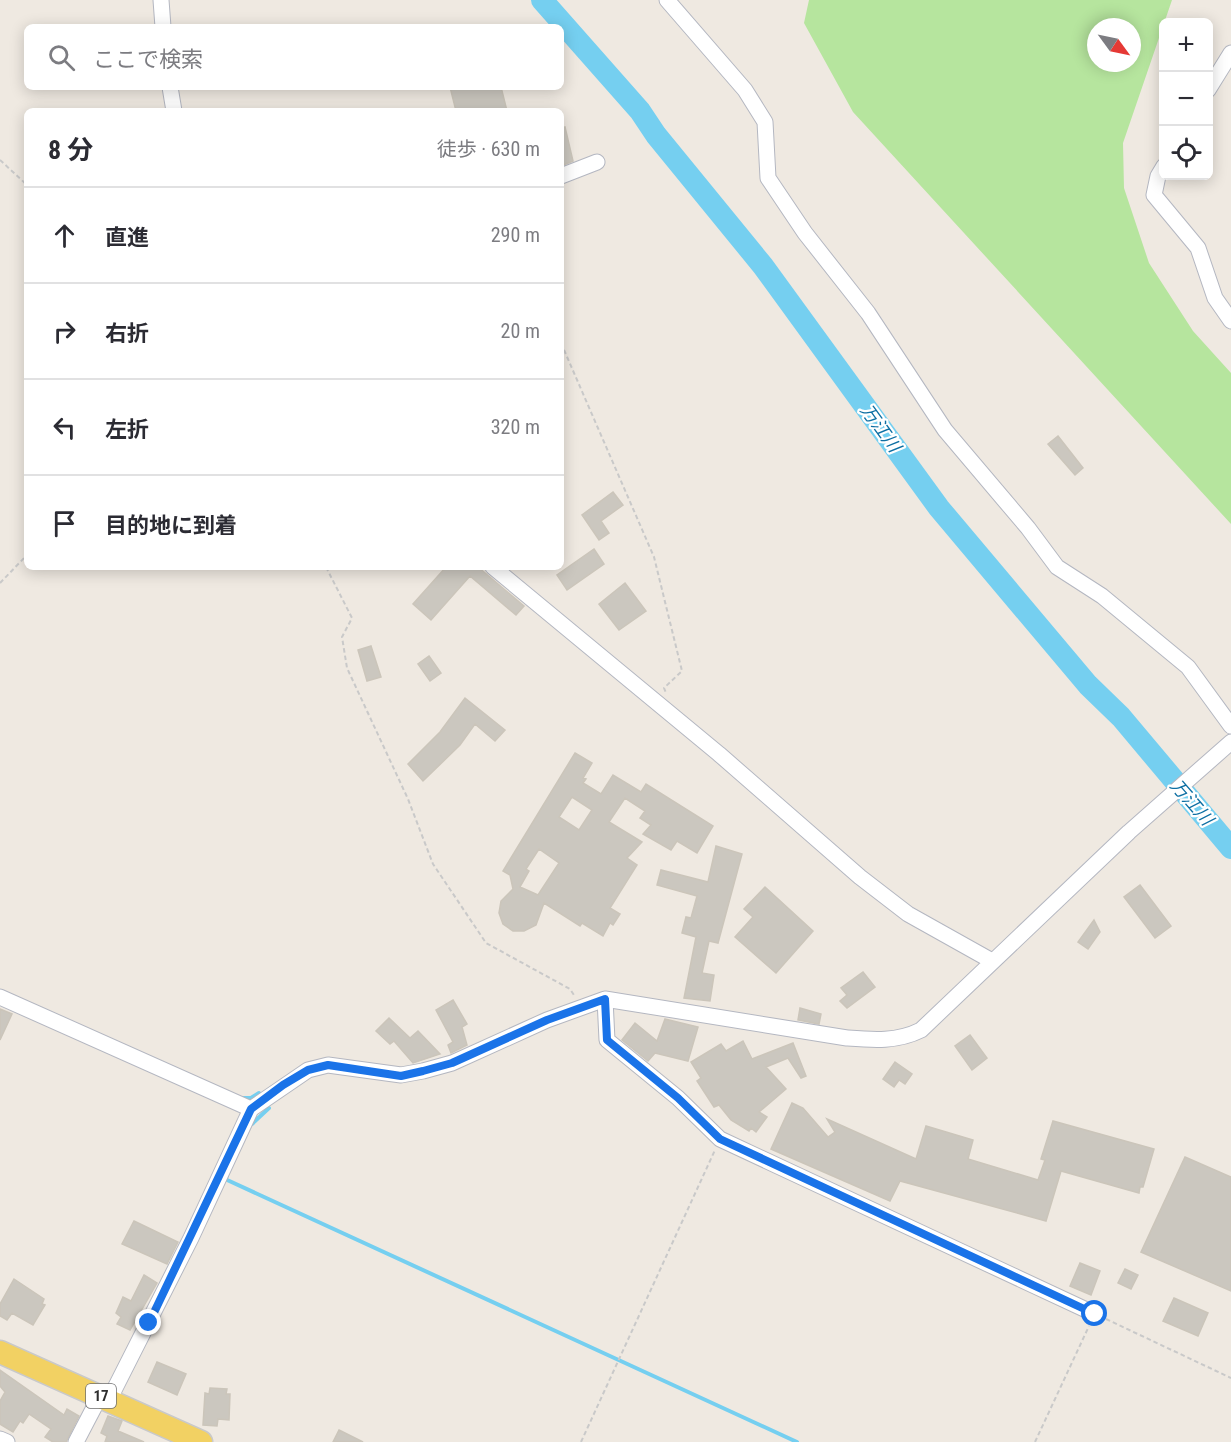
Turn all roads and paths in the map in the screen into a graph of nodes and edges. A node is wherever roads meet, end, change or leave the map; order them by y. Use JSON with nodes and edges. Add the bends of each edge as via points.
{"nodes":[{"id":1,"x":161,"y":0,"type":"edge"},
{"id":2,"x":667,"y":0,"type":"edge"},
{"id":3,"x":163,"y":24,"type":"edge"},
{"id":4,"x":1231,"y":53,"type":"edge"},
{"id":5,"x":1213,"y":83,"type":"edge"},
{"id":6,"x":170,"y":90,"type":"edge"},
{"id":7,"x":174,"y":108,"type":"edge"},
{"id":8,"x":0,"y":160,"type":"edge"},
{"id":9,"x":597,"y":162,"type":"dead end"},
{"id":10,"x":1159,"y":174,"type":"edge"},
{"id":11,"x":564,"y":175,"type":"edge"},
{"id":12,"x":24,"y":182,"type":"edge"},
{"id":13,"x":1231,"y":321,"type":"edge"},
{"id":14,"x":564,"y":350,"type":"edge"},
{"id":15,"x":24,"y":558,"type":"edge"},
{"id":16,"x":328,"y":570,"type":"edge"},
{"id":17,"x":497,"y":570,"type":"edge"},
{"id":18,"x":0,"y":583,"type":"edge"},
{"id":19,"x":668,"y":698,"type":"dead end"},
{"id":20,"x":1231,"y":726,"type":"edge"},
{"id":21,"x":1228,"y":746,"type":"edge"},
{"id":22,"x":992,"y":961,"type":"junction"},
{"id":23,"x":0,"y":998,"type":"edge"},
{"id":24,"x":605,"y":999,"type":"junction"},
{"id":25,"x":581,"y":1006,"type":"junction"},
{"id":26,"x":251,"y":1109,"type":"junction"},
{"id":27,"x":720,"y":1139,"type":"junction"},
{"id":28,"x":1095,"y":1314,"type":"junction"},
{"id":29,"x":0,"y":1353,"type":"edge"},
{"id":30,"x":1231,"y":1378,"type":"edge"},
{"id":31,"x":105,"y":1398,"type":"junction"},
{"id":32,"x":0,"y":1439,"type":"edge"},
{"id":33,"x":7,"y":1442,"type":"edge"},
{"id":34,"x":76,"y":1442,"type":"edge"},
{"id":35,"x":201,"y":1442,"type":"edge"},
{"id":36,"x":580,"y":1442,"type":"edge"},
{"id":37,"x":1035,"y":1442,"type":"edge"}],
"edges":[{"from":1,"to":3,"type":"street"},
{"from":2,"to":20,"type":"street","via":[[745,90],[765,122],[768,178],[805,233],[868,313],[945,430],[1058,567],[1102,596],[1188,667]]},
{"from":4,"to":5,"type":"street"},
{"from":6,"to":7,"type":"street"},
{"from":8,"to":12,"type":"path"},
{"from":9,"to":11,"type":"street"},
{"from":10,"to":13,"type":"street","via":[[1154,195],[1198,248],[1215,298]]},
{"from":14,"to":19,"type":"path","via":[[654,557],[682,671],[664,687]]},
{"from":15,"to":18,"type":"path"},
{"from":16,"to":25,"type":"path","via":[[352,618],[342,637],[347,668],[408,799],[433,864],[486,943],[570,989]]},
{"from":17,"to":22,"type":"street","via":[[860,877],[908,914]]},
{"from":21,"to":22,"type":"street","via":[[1129,832]]},
{"from":22,"to":24,"type":"street","via":[[921,1030],[905,1038],[847,1038]]},
{"from":23,"to":26,"type":"street"},
{"from":24,"to":25,"type":"street"},
{"from":24,"to":27,"type":"street","via":[[607,1040],[678,1098]]},
{"from":25,"to":26,"type":"street","via":[[452,1063],[423,1071],[401,1076],[328,1065],[308,1070]]},
{"from":26,"to":31,"type":"street","via":[[191,1238]]},
{"from":27,"to":28,"type":"street"},
{"from":27,"to":36,"type":"path"},
{"from":28,"to":30,"type":"path"},
{"from":28,"to":37,"type":"path"},
{"from":29,"to":31,"type":"main road","number":"17"},
{"from":31,"to":34,"type":"street"},
{"from":31,"to":35,"type":"main road","number":"17"},
{"from":32,"to":33,"type":"street"}]}
